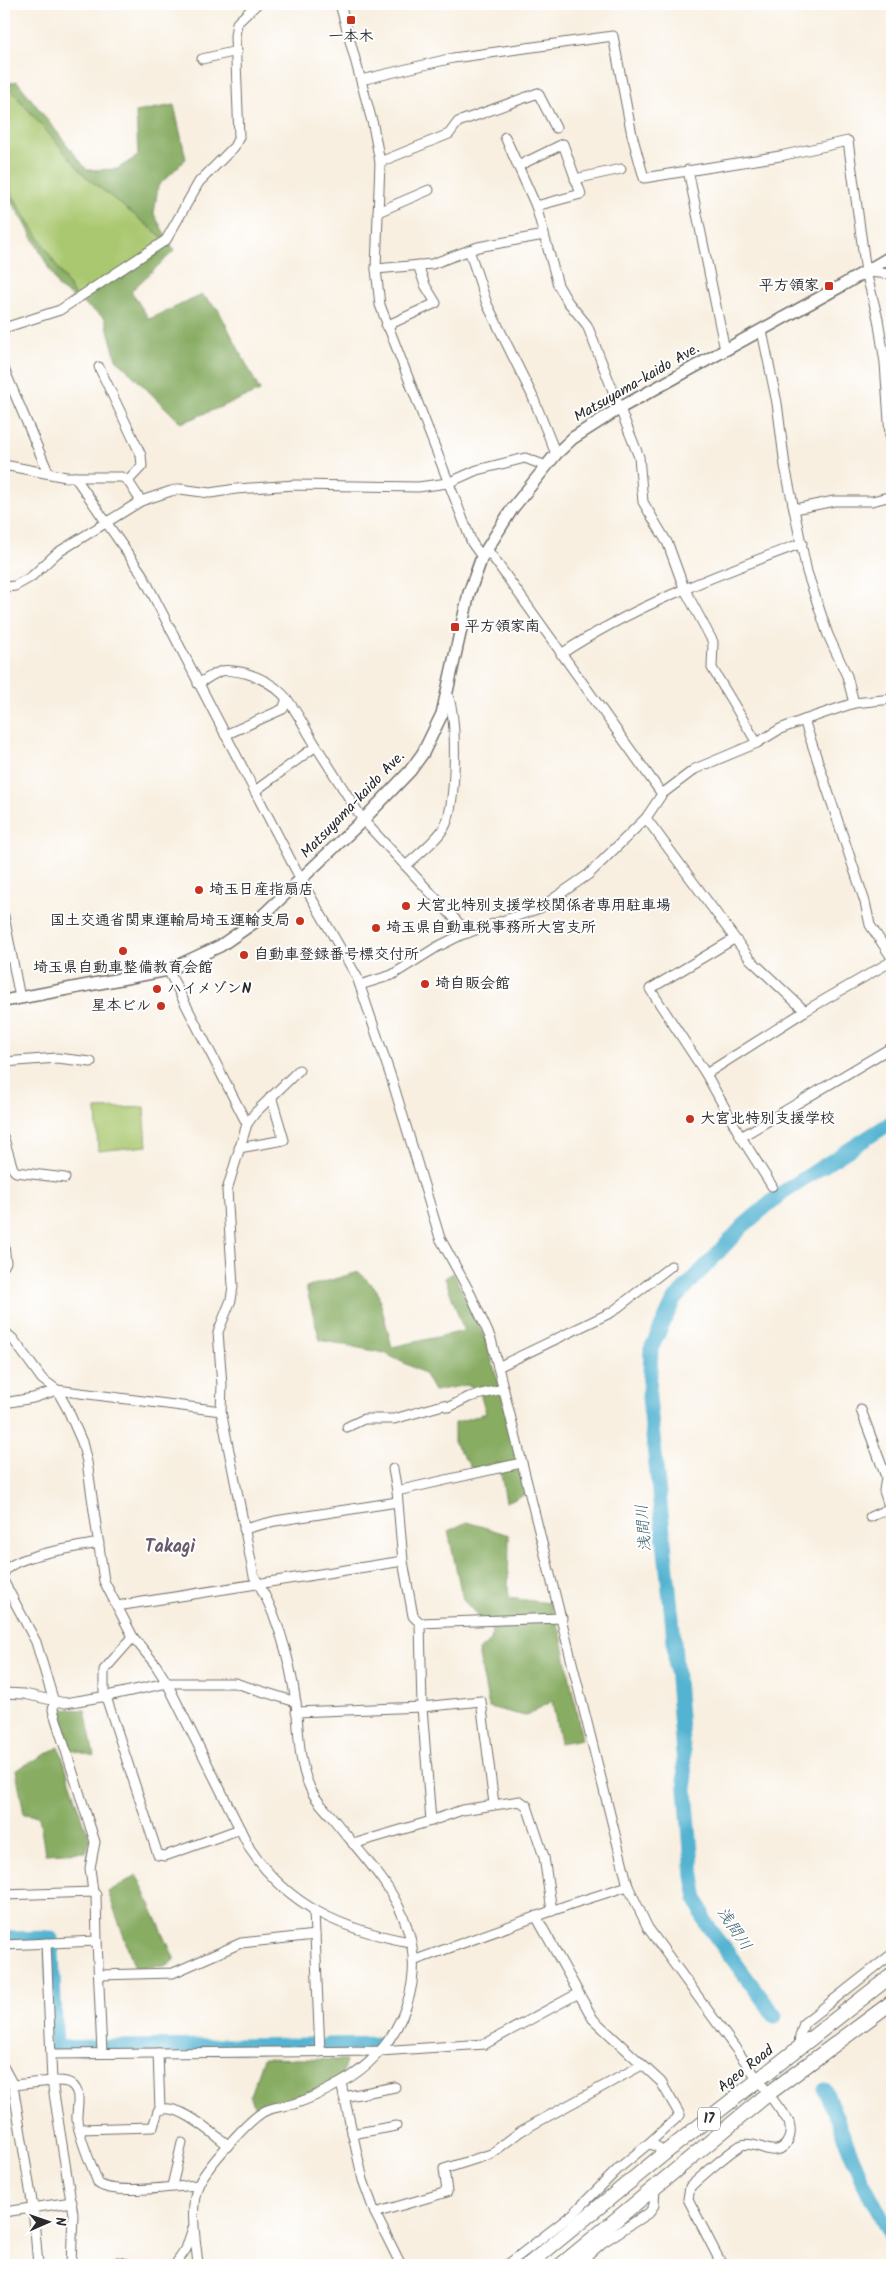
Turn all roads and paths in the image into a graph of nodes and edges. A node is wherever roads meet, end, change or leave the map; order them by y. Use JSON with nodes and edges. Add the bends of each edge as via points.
{"nodes":[{"id":1,"x":256,"y":4,"type":"edge"},
{"id":2,"x":340,"y":4,"type":"edge"},
{"id":3,"x":237,"y":51,"type":"junction"},
{"id":4,"x":202,"y":59,"type":"dead end"},
{"id":5,"x":361,"y":80,"type":"junction"},
{"id":6,"x":556,"y":128,"type":"dead end"},
{"id":7,"x":505,"y":137,"type":"dead end"},
{"id":8,"x":380,"y":162,"type":"junction"},
{"id":9,"x":518,"y":166,"type":"junction"},
{"id":10,"x":621,"y":169,"type":"dead end"},
{"id":11,"x":688,"y":170,"type":"junction"},
{"id":12,"x":575,"y":178,"type":"junction"},
{"id":13,"x":429,"y":190,"type":"dead end"},
{"id":14,"x":536,"y":206,"type":"junction"},
{"id":15,"x":378,"y":212,"type":"junction"},
{"id":16,"x":544,"y":235,"type":"junction"},
{"id":17,"x":469,"y":250,"type":"junction"},
{"id":18,"x":892,"y":256,"type":"edge"},
{"id":19,"x":418,"y":265,"type":"junction"},
{"id":20,"x":376,"y":269,"type":"junction"},
{"id":21,"x":866,"y":272,"type":"junction"},
{"id":22,"x":892,"y":274,"type":"edge"},
{"id":23,"x":386,"y":326,"type":"junction"},
{"id":24,"x":4,"y":328,"type":"edge"},
{"id":25,"x":762,"y":331,"type":"junction"},
{"id":26,"x":725,"y":350,"type":"junction"},
{"id":27,"x":99,"y":367,"type":"dead end"},
{"id":28,"x":4,"y":369,"type":"edge"},
{"id":29,"x":620,"y":408,"type":"junction"},
{"id":30,"x":556,"y":454,"type":"junction"},
{"id":31,"x":4,"y":465,"type":"edge"},
{"id":32,"x":892,"y":465,"type":"edge"},
{"id":33,"x":546,"y":466,"type":"junction"},
{"id":34,"x":48,"y":472,"type":"junction"},
{"id":35,"x":75,"y":477,"type":"junction"},
{"id":36,"x":128,"y":481,"type":"junction"},
{"id":37,"x":448,"y":483,"type":"junction"},
{"id":38,"x":892,"y":496,"type":"edge"},
{"id":39,"x":141,"y":501,"type":"junction"},
{"id":40,"x":795,"y":509,"type":"junction"},
{"id":41,"x":105,"y":523,"type":"junction"},
{"id":42,"x":802,"y":543,"type":"junction"},
{"id":43,"x":485,"y":553,"type":"junction"},
{"id":44,"x":4,"y":587,"type":"edge"},
{"id":45,"x":684,"y":588,"type":"junction"},
{"id":46,"x":562,"y":654,"type":"junction"},
{"id":47,"x":198,"y":684,"type":"junction"},
{"id":48,"x":447,"y":694,"type":"junction"},
{"id":49,"x":287,"y":699,"type":"junction"},
{"id":50,"x":892,"y":699,"type":"edge"},
{"id":51,"x":854,"y":703,"type":"junction"},
{"id":52,"x":804,"y":720,"type":"junction"},
{"id":53,"x":226,"y":735,"type":"junction"},
{"id":54,"x":757,"y":743,"type":"junction"},
{"id":55,"x":316,"y":746,"type":"junction"},
{"id":56,"x":255,"y":791,"type":"junction"},
{"id":57,"x":662,"y":794,"type":"junction"},
{"id":58,"x":646,"y":818,"type":"junction"},
{"id":59,"x":363,"y":820,"type":"junction"},
{"id":60,"x":406,"y":866,"type":"junction"},
{"id":61,"x":301,"y":880,"type":"junction"},
{"id":62,"x":4,"y":916,"type":"edge"},
{"id":63,"x":468,"y":933,"type":"junction"},
{"id":64,"x":734,"y":939,"type":"junction"},
{"id":65,"x":892,"y":960,"type":"edge"},
{"id":66,"x":168,"y":970,"type":"junction"},
{"id":67,"x":360,"y":985,"type":"junction"},
{"id":68,"x":20,"y":998,"type":"junction"},
{"id":69,"x":4,"y":1001,"type":"edge"},
{"id":70,"x":805,"y":1011,"type":"junction"},
{"id":71,"x":892,"y":1047,"type":"edge"},
{"id":72,"x":4,"y":1062,"type":"edge"},
{"id":73,"x":91,"y":1062,"type":"dead end"},
{"id":74,"x":299,"y":1070,"type":"dead end"},
{"id":75,"x":706,"y":1074,"type":"junction"},
{"id":76,"x":271,"y":1096,"type":"junction"},
{"id":77,"x":247,"y":1124,"type":"junction"},
{"id":78,"x":741,"y":1137,"type":"junction"},
{"id":79,"x":4,"y":1139,"type":"edge"},
{"id":80,"x":239,"y":1148,"type":"junction"},
{"id":81,"x":65,"y":1178,"type":"dead end"},
{"id":82,"x":772,"y":1186,"type":"dead end"},
{"id":83,"x":4,"y":1246,"type":"edge"},
{"id":84,"x":4,"y":1266,"type":"edge"},
{"id":85,"x":671,"y":1266,"type":"dead end"},
{"id":86,"x":4,"y":1331,"type":"edge"},
{"id":87,"x":498,"y":1367,"type":"junction"},
{"id":88,"x":503,"y":1389,"type":"junction"},
{"id":89,"x":57,"y":1390,"type":"junction"},
{"id":90,"x":4,"y":1403,"type":"edge"},
{"id":91,"x":221,"y":1410,"type":"junction"},
{"id":92,"x":861,"y":1410,"type":"dead end"},
{"id":93,"x":347,"y":1427,"type":"dead end"},
{"id":94,"x":521,"y":1463,"type":"junction"},
{"id":95,"x":393,"y":1469,"type":"dead end"},
{"id":96,"x":396,"y":1491,"type":"junction"},
{"id":97,"x":398,"y":1502,"type":"junction"},
{"id":98,"x":891,"y":1512,"type":"edge"},
{"id":99,"x":870,"y":1517,"type":"dead end"},
{"id":100,"x":244,"y":1528,"type":"junction"},
{"id":101,"x":98,"y":1543,"type":"junction"},
{"id":102,"x":403,"y":1561,"type":"junction"},
{"id":103,"x":4,"y":1572,"type":"edge"},
{"id":104,"x":4,"y":1582,"type":"edge"},
{"id":105,"x":259,"y":1584,"type":"junction"},
{"id":106,"x":117,"y":1606,"type":"junction"},
{"id":107,"x":562,"y":1618,"type":"junction"},
{"id":108,"x":420,"y":1623,"type":"junction"},
{"id":109,"x":133,"y":1636,"type":"junction"},
{"id":110,"x":167,"y":1683,"type":"junction"},
{"id":111,"x":4,"y":1693,"type":"edge"},
{"id":112,"x":107,"y":1696,"type":"junction"},
{"id":113,"x":54,"y":1702,"type":"junction"},
{"id":114,"x":296,"y":1702,"type":"junction"},
{"id":115,"x":422,"y":1707,"type":"junction"},
{"id":116,"x":296,"y":1712,"type":"junction"},
{"id":117,"x":494,"y":1804,"type":"junction"},
{"id":118,"x":431,"y":1821,"type":"junction"},
{"id":119,"x":240,"y":1829,"type":"junction"},
{"id":120,"x":353,"y":1844,"type":"junction"},
{"id":121,"x":628,"y":1886,"type":"junction"},
{"id":122,"x":93,"y":1892,"type":"junction"},
{"id":123,"x":4,"y":1895,"type":"edge"},
{"id":124,"x":552,"y":1911,"type":"junction"},
{"id":125,"x":314,"y":1912,"type":"junction"},
{"id":126,"x":536,"y":1916,"type":"junction"},
{"id":127,"x":315,"y":1935,"type":"junction"},
{"id":128,"x":97,"y":1941,"type":"junction"},
{"id":129,"x":410,"y":1942,"type":"junction"},
{"id":130,"x":46,"y":1943,"type":"junction"},
{"id":131,"x":4,"y":1944,"type":"edge"},
{"id":132,"x":892,"y":1954,"type":"edge"},
{"id":133,"x":413,"y":1961,"type":"junction"},
{"id":134,"x":99,"y":1975,"type":"junction"},
{"id":135,"x":892,"y":1975,"type":"edge"},
{"id":136,"x":578,"y":1994,"type":"junction"},
{"id":137,"x":891,"y":2004,"type":"edge"},
{"id":138,"x":799,"y":2047,"type":"junction"},
{"id":139,"x":320,"y":2052,"type":"junction"},
{"id":140,"x":380,"y":2052,"type":"junction"},
{"id":141,"x":102,"y":2053,"type":"junction"},
{"id":142,"x":158,"y":2053,"type":"junction"},
{"id":143,"x":52,"y":2054,"type":"junction"},
{"id":144,"x":642,"y":2065,"type":"junction"},
{"id":145,"x":4,"y":2068,"type":"edge"},
{"id":146,"x":758,"y":2080,"type":"junction"},
{"id":147,"x":52,"y":2081,"type":"junction"},
{"id":148,"x":342,"y":2082,"type":"junction"},
{"id":149,"x":13,"y":2085,"type":"junction"},
{"id":150,"x":395,"y":2087,"type":"dead end"},
{"id":151,"x":768,"y":2094,"type":"junction"},
{"id":152,"x":344,"y":2097,"type":"junction"},
{"id":153,"x":160,"y":2109,"type":"junction"},
{"id":154,"x":396,"y":2126,"type":"dead end"},
{"id":155,"x":79,"y":2129,"type":"junction"},
{"id":156,"x":352,"y":2134,"type":"junction"},
{"id":157,"x":182,"y":2143,"type":"dead end"},
{"id":158,"x":648,"y":2144,"type":"junction"},
{"id":159,"x":228,"y":2145,"type":"junction"},
{"id":160,"x":666,"y":2152,"type":"junction"},
{"id":161,"x":198,"y":2185,"type":"junction"},
{"id":162,"x":172,"y":2186,"type":"junction"},
{"id":163,"x":655,"y":2187,"type":"junction"},
{"id":164,"x":72,"y":2202,"type":"junction"},
{"id":165,"x":33,"y":2208,"type":"junction"},
{"id":166,"x":4,"y":2212,"type":"edge"},
{"id":167,"x":375,"y":2213,"type":"junction"},
{"id":168,"x":194,"y":2218,"type":"junction"},
{"id":169,"x":118,"y":2262,"type":"dead end"},
{"id":170,"x":38,"y":2265,"type":"edge"},
{"id":171,"x":71,"y":2265,"type":"edge"},
{"id":172,"x":132,"y":2265,"type":"edge"},
{"id":173,"x":175,"y":2265,"type":"edge"},
{"id":174,"x":198,"y":2265,"type":"edge"},
{"id":175,"x":401,"y":2265,"type":"edge"},
{"id":176,"x":507,"y":2265,"type":"edge"},
{"id":177,"x":528,"y":2265,"type":"edge"},
{"id":178,"x":561,"y":2265,"type":"edge"},
{"id":179,"x":578,"y":2265,"type":"edge"},
{"id":180,"x":722,"y":2265,"type":"edge"}],
"edges":[{"from":1,"to":3,"type":"street","via":[[237,23]]},
{"from":2,"to":5,"type":"street"},
{"from":3,"to":4,"type":"street"},
{"from":3,"to":24,"type":"street","via":[[239,137],[234,147],[199,182],[166,240],[60,310]]},
{"from":5,"to":8,"type":"street"},
{"from":5,"to":11,"type":"street","via":[[453,58],[613,36],[632,135],[644,178]]},
{"from":6,"to":8,"type":"street","via":[[538,93],[458,122],[449,134]]},
{"from":7,"to":9,"type":"street"},
{"from":8,"to":15,"type":"street"},
{"from":9,"to":12,"type":"street","via":[[562,144]]},
{"from":9,"to":14,"type":"street"},
{"from":10,"to":12,"type":"street"},
{"from":11,"to":21,"type":"street","via":[[780,156],[848,141]]},
{"from":11,"to":26,"type":"street"},
{"from":12,"to":14,"type":"street","via":[[581,194]]},
{"from":13,"to":15,"type":"street"},
{"from":14,"to":16,"type":"street"},
{"from":15,"to":20,"type":"street"},
{"from":16,"to":17,"type":"street"},
{"from":16,"to":29,"type":"street","via":[[558,285],[587,325]]},
{"from":17,"to":19,"type":"street","via":[[432,264]]},
{"from":17,"to":30,"type":"street","via":[[487,304],[532,395]]},
{"from":18,"to":21,"type":"main road","name":"Matsuyama-kaido Ave."},
{"from":19,"to":20,"type":"street"},
{"from":19,"to":23,"type":"street","via":[[436,303]]},
{"from":20,"to":23,"type":"street","via":[[376,287]]},
{"from":21,"to":22,"type":"street"},
{"from":21,"to":25,"type":"main road","name":"Matsuyama-kaido Ave."},
{"from":21,"to":32,"type":"street","via":[[885,363]]},
{"from":23,"to":37,"type":"street"},
{"from":25,"to":26,"type":"main road","name":"Matsuyama-kaido Ave."},
{"from":25,"to":40,"type":"street"},
{"from":26,"to":29,"type":"main road","name":"Matsuyama-kaido Ave."},
{"from":27,"to":36,"type":"street","via":[[141,455],[142,466]]},
{"from":28,"to":34,"type":"street"},
{"from":29,"to":30,"type":"main road","name":"Matsuyama-kaido Ave.","via":[[573,438]]},
{"from":29,"to":45,"type":"street","via":[[639,457],[643,502],[668,544]]},
{"from":30,"to":33,"type":"main road","name":"Matsuyama-kaido Ave."},
{"from":31,"to":34,"type":"street"},
{"from":33,"to":37,"type":"street","via":[[525,458],[477,470]]},
{"from":33,"to":43,"type":"main road","name":"Matsuyama-kaido Ave.","via":[[512,509]]},
{"from":34,"to":35,"type":"street"},
{"from":35,"to":36,"type":"street","via":[[122,477]]},
{"from":35,"to":41,"type":"street"},
{"from":36,"to":39,"type":"street"},
{"from":37,"to":39,"type":"street","via":[[418,487],[295,485],[210,493],[180,489]]},
{"from":37,"to":43,"type":"street","via":[[472,543]]},
{"from":38,"to":40,"type":"street","via":[[872,501],[834,500]]},
{"from":39,"to":41,"type":"street"},
{"from":40,"to":42,"type":"street"},
{"from":41,"to":44,"type":"street","via":[[57,552],[31,577],[15,586]]},
{"from":41,"to":47,"type":"street","via":[[142,574]]},
{"from":42,"to":45,"type":"street"},
{"from":42,"to":51,"type":"street","via":[[807,572],[828,635],[847,676]]},
{"from":43,"to":46,"type":"street"},
{"from":43,"to":48,"type":"main road","name":"Matsuyama-kaido Ave.","via":[[468,593]]},
{"from":45,"to":46,"type":"street","via":[[626,615]]},
{"from":45,"to":54,"type":"street","via":[[713,642],[712,668]]},
{"from":46,"to":57,"type":"street"},
{"from":47,"to":49,"type":"street","via":[[223,670],[239,672],[275,685]]},
{"from":47,"to":53,"type":"street"},
{"from":48,"to":59,"type":"main road","name":"Matsuyama-kaido Ave.","via":[[434,733],[423,753]]},
{"from":48,"to":60,"type":"street","via":[[453,710],[451,806],[441,832]]},
{"from":49,"to":53,"type":"street","via":[[283,709]]},
{"from":49,"to":55,"type":"street"},
{"from":50,"to":51,"type":"street"},
{"from":51,"to":52,"type":"street"},
{"from":52,"to":54,"type":"street"},
{"from":52,"to":65,"type":"street","via":[[870,924]]},
{"from":53,"to":56,"type":"street"},
{"from":54,"to":57,"type":"street","via":[[695,769]]},
{"from":55,"to":56,"type":"street"},
{"from":55,"to":59,"type":"street"},
{"from":56,"to":61,"type":"street"},
{"from":57,"to":58,"type":"street"},
{"from":58,"to":63,"type":"street","via":[[589,874],[540,908]]},
{"from":58,"to":64,"type":"street"},
{"from":59,"to":60,"type":"street"},
{"from":59,"to":61,"type":"main road","name":"Matsuyama-kaido Ave."},
{"from":60,"to":63,"type":"street"},
{"from":61,"to":66,"type":"main road","name":"Matsuyama-kaido Ave.","via":[[237,936]]},
{"from":61,"to":67,"type":"street"},
{"from":62,"to":68,"type":"street"},
{"from":63,"to":67,"type":"street","via":[[437,947],[392,975]]},
{"from":64,"to":70,"type":"street","via":[[750,959]]},
{"from":64,"to":75,"type":"street","via":[[650,989]]},
{"from":65,"to":70,"type":"street"},
{"from":66,"to":68,"type":"main road","name":"Matsuyama-kaido Ave."},
{"from":66,"to":77,"type":"street"},
{"from":67,"to":87,"type":"street","via":[[440,1238],[483,1320]]},
{"from":68,"to":69,"type":"main road","name":"Matsuyama-kaido Ave."},
{"from":70,"to":75,"type":"street"},
{"from":71,"to":78,"type":"street"},
{"from":72,"to":73,"type":"street","via":[[57,1058]]},
{"from":74,"to":76,"type":"street"},
{"from":75,"to":78,"type":"street"},
{"from":76,"to":77,"type":"street"},
{"from":76,"to":80,"type":"street","via":[[284,1140]]},
{"from":77,"to":80,"type":"street"},
{"from":78,"to":82,"type":"street"},
{"from":79,"to":81,"type":"street","via":[[16,1172]]},
{"from":80,"to":91,"type":"street","via":[[227,1190],[233,1286],[218,1332]]},
{"from":83,"to":84,"type":"street"},
{"from":85,"to":87,"type":"street","via":[[612,1312]]},
{"from":86,"to":89,"type":"street","via":[[42,1379]]},
{"from":87,"to":88,"type":"street"},
{"from":88,"to":93,"type":"street","via":[[469,1397],[449,1407],[443,1405],[394,1419],[364,1418]]},
{"from":88,"to":94,"type":"street"},
{"from":89,"to":90,"type":"street"},
{"from":89,"to":91,"type":"street"},
{"from":89,"to":101,"type":"street","via":[[82,1442]]},
{"from":91,"to":100,"type":"street"},
{"from":92,"to":98,"type":"street","via":[[886,1477],[884,1491]]},
{"from":94,"to":96,"type":"street"},
{"from":94,"to":107,"type":"street"},
{"from":95,"to":96,"type":"street"},
{"from":96,"to":97,"type":"street"},
{"from":97,"to":100,"type":"street"},
{"from":97,"to":102,"type":"street"},
{"from":98,"to":99,"type":"street"},
{"from":100,"to":105,"type":"street","via":[[254,1576]]},
{"from":101,"to":103,"type":"street","via":[[21,1560]]},
{"from":101,"to":106,"type":"street","via":[[104,1581]]},
{"from":102,"to":105,"type":"street"},
{"from":102,"to":108,"type":"street","via":[[413,1616]]},
{"from":104,"to":113,"type":"street","via":[[36,1642]]},
{"from":105,"to":106,"type":"street"},
{"from":105,"to":114,"type":"street","via":[[279,1630]]},
{"from":106,"to":109,"type":"street"},
{"from":107,"to":108,"type":"street"},
{"from":107,"to":121,"type":"street"},
{"from":108,"to":115,"type":"street"},
{"from":109,"to":110,"type":"street"},
{"from":109,"to":112,"type":"street","via":[[104,1670]]},
{"from":110,"to":112,"type":"street"},
{"from":110,"to":114,"type":"street","via":[[235,1684]]},
{"from":110,"to":119,"type":"street"},
{"from":111,"to":113,"type":"street","via":[[24,1694]]},
{"from":112,"to":113,"type":"street"},
{"from":112,"to":119,"type":"street","via":[[158,1855],[165,1856]]},
{"from":113,"to":122,"type":"street","via":[[53,1710],[95,1842],[90,1868]]},
{"from":114,"to":116,"type":"street"},
{"from":115,"to":116,"type":"street"},
{"from":115,"to":117,"type":"street","via":[[481,1701]]},
{"from":115,"to":118,"type":"street"},
{"from":116,"to":120,"type":"street","via":[[303,1766],[311,1790]]},
{"from":117,"to":118,"type":"street","via":[[462,1810]]},
{"from":117,"to":124,"type":"street","via":[[520,1801],[526,1806],[544,1857]]},
{"from":118,"to":120,"type":"street"},
{"from":119,"to":125,"type":"street","via":[[264,1870]]},
{"from":120,"to":129,"type":"street","via":[[403,1915]]},
{"from":121,"to":124,"type":"street"},
{"from":121,"to":146,"type":"street","via":[[648,1928]]},
{"from":122,"to":123,"type":"street"},
{"from":122,"to":128,"type":"street","via":[[96,1896]]},
{"from":124,"to":126,"type":"street"},
{"from":125,"to":127,"type":"street"},
{"from":125,"to":129,"type":"street","via":[[353,1928]]},
{"from":126,"to":133,"type":"street"},
{"from":126,"to":136,"type":"street"},
{"from":127,"to":134,"type":"street","via":[[241,1943],[173,1973]]},
{"from":127,"to":139,"type":"street"},
{"from":128,"to":130,"type":"street"},
{"from":128,"to":134,"type":"street"},
{"from":129,"to":133,"type":"street"},
{"from":130,"to":131,"type":"street"},
{"from":130,"to":143,"type":"street"},
{"from":132,"to":138,"type":"street","via":[[804,2022]]},
{"from":133,"to":140,"type":"street","via":[[409,2002],[399,2026]]},
{"from":134,"to":141,"type":"street"},
{"from":135,"to":138,"type":"highway","name":"Ageo Road","number":"17"},
{"from":136,"to":140,"type":"street","via":[[485,2044]]},
{"from":136,"to":144,"type":"street","via":[[593,2019]]},
{"from":137,"to":151,"type":"highway","number":"17"},
{"from":138,"to":146,"type":"highway","name":"Ageo Road","number":"17"},
{"from":139,"to":140,"type":"street"},
{"from":139,"to":142,"type":"street"},
{"from":140,"to":148,"type":"street"},
{"from":141,"to":142,"type":"street"},
{"from":141,"to":143,"type":"street"},
{"from":142,"to":153,"type":"street"},
{"from":143,"to":147,"type":"street"},
{"from":144,"to":158,"type":"street","via":[[661,2082],[680,2115]]},
{"from":144,"to":167,"type":"street","via":[[521,2131],[492,2154],[444,2169],[447,2192]]},
{"from":145,"to":149,"type":"street"},
{"from":146,"to":151,"type":"street"},
{"from":146,"to":160,"type":"highway","name":"Ageo Road","number":"17"},
{"from":147,"to":149,"type":"street"},
{"from":147,"to":155,"type":"street","via":[[67,2081],[76,2091]]},
{"from":147,"to":164,"type":"street"},
{"from":148,"to":152,"type":"street"},
{"from":148,"to":159,"type":"street","via":[[296,2103],[264,2111]]},
{"from":149,"to":165,"type":"street"},
{"from":150,"to":152,"type":"street"},
{"from":151,"to":163,"type":"highway","number":"17"},
{"from":151,"to":180,"type":"street","via":[[790,2122],[789,2140],[783,2148],[774,2151],[755,2145],[742,2146],[690,2187],[688,2198]]},
{"from":152,"to":156,"type":"street"},
{"from":153,"to":155,"type":"street","via":[[153,2127]]},
{"from":153,"to":159,"type":"street","via":[[176,2110],[208,2128]]},
{"from":154,"to":156,"type":"street"},
{"from":155,"to":162,"type":"street","via":[[101,2186],[147,2190]]},
{"from":156,"to":167,"type":"street"},
{"from":157,"to":162,"type":"street"},
{"from":158,"to":160,"type":"street"},
{"from":158,"to":176,"type":"street","via":[[574,2214]]},
{"from":159,"to":161,"type":"street"},
{"from":160,"to":177,"type":"highway","name":"Ageo Road","number":"17"},
{"from":161,"to":162,"type":"street"},
{"from":161,"to":168,"type":"street"},
{"from":163,"to":178,"type":"highway","number":"17"},
{"from":163,"to":179,"type":"street","via":[[654,2205],[650,2212],[602,2243]]},
{"from":164,"to":165,"type":"street"},
{"from":164,"to":171,"type":"street"},
{"from":165,"to":166,"type":"street"},
{"from":165,"to":170,"type":"street"},
{"from":167,"to":175,"type":"street"},
{"from":168,"to":173,"type":"street","via":[[192,2236]]},
{"from":168,"to":174,"type":"street"},
{"from":169,"to":172,"type":"street"}]}
